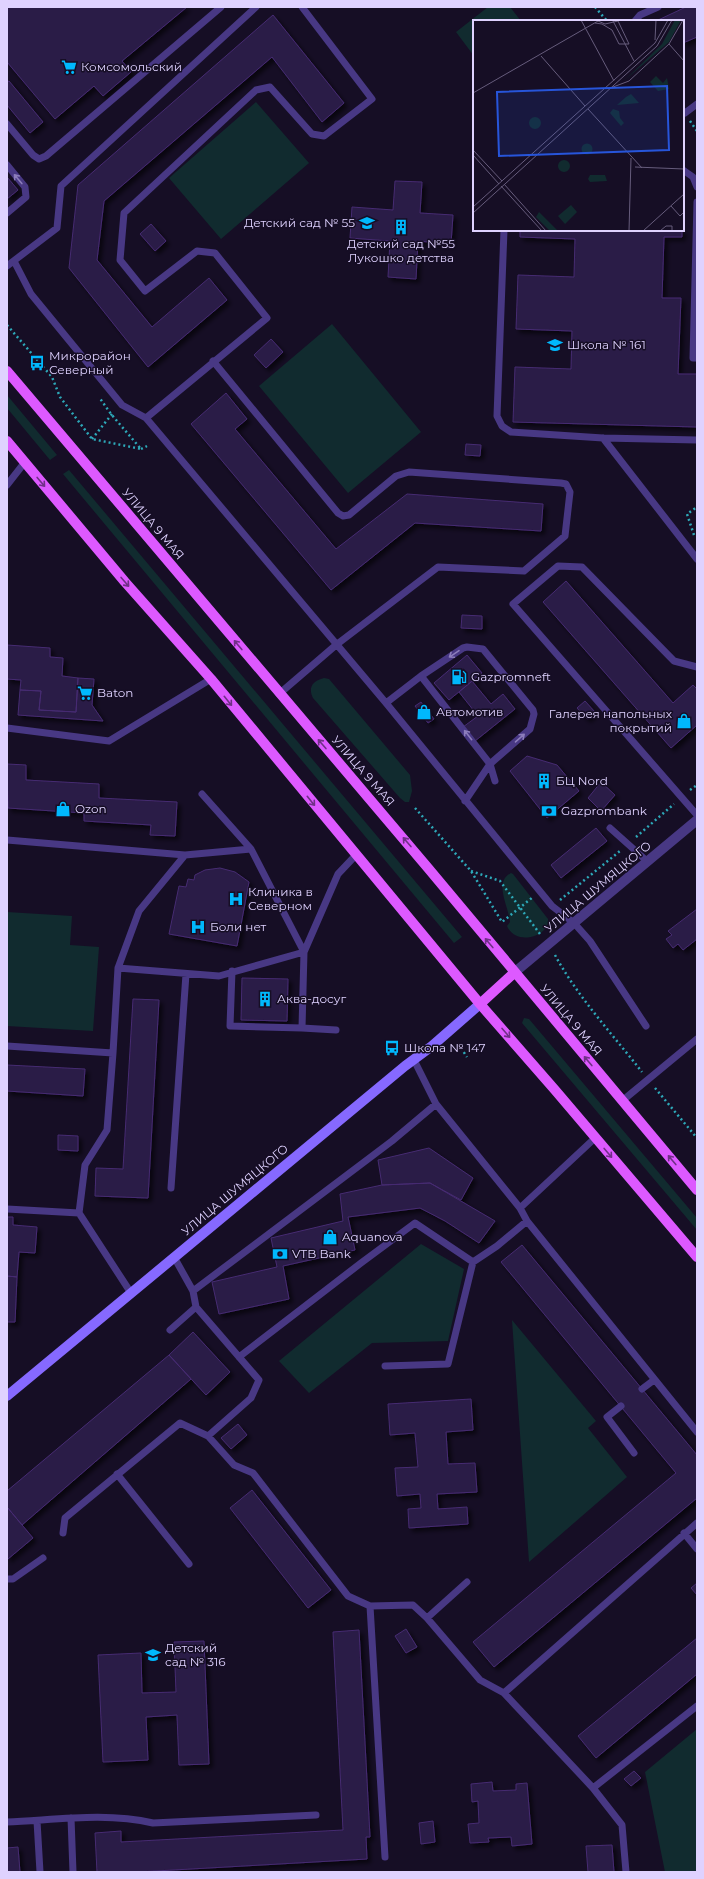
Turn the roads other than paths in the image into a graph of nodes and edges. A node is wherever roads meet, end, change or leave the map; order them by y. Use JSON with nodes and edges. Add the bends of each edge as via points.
{"nodes":[{"id":1,"x":221,"y":7,"type":"edge"},
{"id":2,"x":256,"y":7,"type":"edge"},
{"id":3,"x":302,"y":7,"type":"edge"},
{"id":4,"x":658,"y":7,"type":"edge"},
{"id":5,"x":636,"y":20,"type":"edge"},
{"id":6,"x":697,"y":104,"type":"edge"},
{"id":7,"x":684,"y":112,"type":"edge"},
{"id":8,"x":7,"y":124,"type":"edge"},
{"id":9,"x":7,"y":165,"type":"edge"},
{"id":10,"x":684,"y":171,"type":"edge"},
{"id":11,"x":697,"y":187,"type":"edge"},
{"id":12,"x":697,"y":202,"type":"edge"},
{"id":13,"x":7,"y":213,"type":"edge"},
{"id":14,"x":504,"y":231,"type":"edge"},
{"id":15,"x":14,"y":261,"type":"junction"},
{"id":16,"x":7,"y":266,"type":"edge"},
{"id":17,"x":697,"y":358,"type":"edge"},
{"id":18,"x":213,"y":361,"type":"junction"},
{"id":19,"x":7,"y":370,"type":"edge"},
{"id":20,"x":146,"y":418,"type":"junction"},
{"id":21,"x":602,"y":438,"type":"junction"},
{"id":22,"x":697,"y":440,"type":"edge"},
{"id":23,"x":7,"y":442,"type":"edge"},
{"id":24,"x":24,"y":462,"type":"junction"},
{"id":25,"x":7,"y":485,"type":"edge"},
{"id":26,"x":697,"y":559,"type":"edge"},
{"id":27,"x":336,"y":645,"type":"junction"},
{"id":28,"x":697,"y":667,"type":"edge"},
{"id":29,"x":421,"y":676,"type":"junction"},
{"id":30,"x":211,"y":679,"type":"junction"},
{"id":31,"x":279,"y":694,"type":"junction"},
{"id":32,"x":386,"y":703,"type":"junction"},
{"id":33,"x":7,"y":728,"type":"edge"},
{"id":34,"x":490,"y":764,"type":"junction"},
{"id":35,"x":495,"y":781,"type":"dead end"},
{"id":36,"x":202,"y":794,"type":"dead end"},
{"id":37,"x":465,"y":801,"type":"junction"},
{"id":38,"x":697,"y":815,"type":"edge"},
{"id":39,"x":697,"y":820,"type":"edge"},
{"id":40,"x":610,"y":828,"type":"dead end"},
{"id":41,"x":7,"y":840,"type":"edge"},
{"id":42,"x":251,"y":848,"type":"junction"},
{"id":43,"x":185,"y":855,"type":"junction"},
{"id":44,"x":355,"y":856,"type":"junction"},
{"id":45,"x":648,"y":862,"type":"junction"},
{"id":46,"x":574,"y":923,"type":"junction"},
{"id":47,"x":304,"y":952,"type":"junction"},
{"id":48,"x":118,"y":968,"type":"junction"},
{"id":49,"x":232,"y":972,"type":"junction"},
{"id":50,"x":514,"y":972,"type":"junction"},
{"id":51,"x":186,"y":974,"type":"junction"},
{"id":52,"x":480,"y":1004,"type":"junction"},
{"id":53,"x":646,"y":1026,"type":"dead end"},
{"id":54,"x":302,"y":1028,"type":"junction"},
{"id":55,"x":336,"y":1030,"type":"dead end"},
{"id":56,"x":697,"y":1039,"type":"edge"},
{"id":57,"x":7,"y":1046,"type":"edge"},
{"id":58,"x":113,"y":1053,"type":"junction"},
{"id":59,"x":414,"y":1060,"type":"junction"},
{"id":60,"x":622,"y":1101,"type":"junction"},
{"id":61,"x":436,"y":1104,"type":"junction"},
{"id":62,"x":595,"y":1138,"type":"junction"},
{"id":63,"x":171,"y":1188,"type":"dead end"},
{"id":64,"x":697,"y":1190,"type":"edge"},
{"id":65,"x":520,"y":1208,"type":"junction"},
{"id":66,"x":7,"y":1210,"type":"edge"},
{"id":67,"x":79,"y":1213,"type":"junction"},
{"id":68,"x":527,"y":1221,"type":"junction"},
{"id":69,"x":174,"y":1257,"type":"junction"},
{"id":70,"x":697,"y":1257,"type":"edge"},
{"id":71,"x":473,"y":1262,"type":"junction"},
{"id":72,"x":194,"y":1291,"type":"junction"},
{"id":73,"x":131,"y":1293,"type":"junction"},
{"id":74,"x":196,"y":1307,"type":"junction"},
{"id":75,"x":170,"y":1330,"type":"dead end"},
{"id":76,"x":239,"y":1357,"type":"junction"},
{"id":77,"x":385,"y":1366,"type":"dead end"},
{"id":78,"x":654,"y":1380,"type":"junction"},
{"id":79,"x":642,"y":1389,"type":"dead end"},
{"id":80,"x":7,"y":1396,"type":"edge"},
{"id":81,"x":621,"y":1406,"type":"dead end"},
{"id":82,"x":697,"y":1432,"type":"edge"},
{"id":83,"x":208,"y":1436,"type":"junction"},
{"id":84,"x":634,"y":1453,"type":"dead end"},
{"id":85,"x":117,"y":1474,"type":"junction"},
{"id":86,"x":697,"y":1523,"type":"edge"},
{"id":87,"x":63,"y":1533,"type":"dead end"},
{"id":88,"x":684,"y":1533,"type":"junction"},
{"id":89,"x":697,"y":1549,"type":"edge"},
{"id":90,"x":43,"y":1558,"type":"dead end"},
{"id":91,"x":189,"y":1564,"type":"dead end"},
{"id":92,"x":7,"y":1579,"type":"edge"},
{"id":93,"x":467,"y":1582,"type":"dead end"},
{"id":94,"x":370,"y":1606,"type":"junction"},
{"id":95,"x":427,"y":1618,"type":"junction"},
{"id":96,"x":504,"y":1693,"type":"junction"},
{"id":97,"x":697,"y":1706,"type":"edge"},
{"id":98,"x":593,"y":1788,"type":"junction"},
{"id":99,"x":316,"y":1815,"type":"dead end"},
{"id":100,"x":71,"y":1818,"type":"junction"},
{"id":101,"x":37,"y":1821,"type":"junction"},
{"id":102,"x":7,"y":1822,"type":"edge"},
{"id":103,"x":384,"y":1857,"type":"dead end"},
{"id":104,"x":40,"y":1872,"type":"edge"},
{"id":105,"x":73,"y":1872,"type":"edge"},
{"id":106,"x":626,"y":1872,"type":"edge"}],
"edges":[{"from":1,"to":8,"type":"lane","via":[[46,156],[39,159],[33,156]]},
{"from":2,"to":15,"type":"lane","via":[[61,186],[57,228]]},
{"from":3,"to":18,"type":"lane","via":[[372,99],[324,136],[312,134],[270,87],[256,90],[124,213],[120,260],[145,291],[198,251],[215,253],[267,318]]},
{"from":4,"to":5,"type":"lane","via":[[640,15]]},
{"from":6,"to":7,"type":"lane"},
{"from":13,"to":9,"type":"lane","one_way":true,"via":[[26,197],[25,187]]},
{"from":10,"to":11,"type":"lane","via":[[693,177]]},
{"from":12,"to":17,"type":"lane","via":[[693,358]]},
{"from":14,"to":21,"type":"lane","via":[[497,416],[502,426],[511,432]]},
{"from":15,"to":16,"type":"lane"},
{"from":15,"to":20,"type":"lane","via":[[31,294],[122,405]]},
{"from":18,"to":20,"type":"lane"},
{"from":18,"to":27,"type":"lane","via":[[343,516],[349,515],[403,472],[561,483],[569,488],[565,536],[524,571],[438,566]]},
{"from":31,"to":19,"type":"main road","name":"УЛИЦА 9 МАЯ","one_way":true},
{"from":20,"to":27,"type":"lane"},
{"from":21,"to":22,"type":"lane"},
{"from":21,"to":26,"type":"lane"},
{"from":23,"to":24,"type":"main road"},
{"from":24,"to":25,"type":"lane"},
{"from":24,"to":30,"type":"main road","one_way":true},
{"from":27,"to":31,"type":"lane"},
{"from":27,"to":32,"type":"lane"},
{"from":28,"to":38,"type":"lane","via":[[674,661],[582,567],[558,566],[513,604]]},
{"from":29,"to":32,"type":"lane"},
{"from":34,"to":29,"type":"lane","one_way":true},
{"from":34,"to":29,"type":"lane","one_way":true,"via":[[530,729],[533,710],[483,649],[463,648]]},
{"from":30,"to":33,"type":"lane","via":[[109,741]]},
{"from":30,"to":44,"type":"main road","one_way":true},
{"from":50,"to":31,"type":"main road","name":"УЛИЦА 9 МАЯ","one_way":true},
{"from":32,"to":37,"type":"lane"},
{"from":34,"to":35,"type":"lane"},
{"from":34,"to":37,"type":"lane"},
{"from":36,"to":42,"type":"lane"},
{"from":37,"to":46,"type":"lane","via":[[552,906]]},
{"from":39,"to":45,"type":"street","name":"УЛИЦА ШУМЯЦКОГО"},
{"from":40,"to":45,"type":"lane"},
{"from":41,"to":43,"type":"lane"},
{"from":42,"to":43,"type":"lane"},
{"from":42,"to":47,"type":"lane"},
{"from":43,"to":48,"type":"lane","via":[[139,911]]},
{"from":44,"to":47,"type":"lane","via":[[338,874]]},
{"from":44,"to":52,"type":"main road"},
{"from":45,"to":46,"type":"street","name":"УЛИЦА ШУМЯЦКОГО"},
{"from":46,"to":50,"type":"street","name":"УЛИЦА ШУМЯЦКОГО"},
{"from":46,"to":53,"type":"lane","via":[[590,941]]},
{"from":47,"to":49,"type":"lane"},
{"from":47,"to":54,"type":"lane"},
{"from":48,"to":51,"type":"lane"},
{"from":48,"to":58,"type":"lane"},
{"from":49,"to":51,"type":"lane","via":[[219,976]]},
{"from":49,"to":54,"type":"lane","via":[[230,1026]]},
{"from":50,"to":52,"type":"main road"},
{"from":60,"to":50,"type":"main road","name":"УЛИЦА 9 МАЯ","one_way":true},
{"from":51,"to":63,"type":"lane"},
{"from":52,"to":59,"type":"street","name":"УЛИЦА ШУМЯЦКОГО"},
{"from":52,"to":62,"type":"main road","one_way":true},
{"from":54,"to":55,"type":"lane"},
{"from":56,"to":60,"type":"lane"},
{"from":57,"to":58,"type":"lane"},
{"from":58,"to":67,"type":"lane","via":[[106,1130],[85,1164]]},
{"from":59,"to":61,"type":"lane"},
{"from":59,"to":69,"type":"street","name":"УЛИЦА ШУМЯЦКОГО"},
{"from":64,"to":60,"type":"main road","name":"УЛИЦА 9 МАЯ","one_way":true},
{"from":61,"to":65,"type":"lane"},
{"from":61,"to":72,"type":"lane"},
{"from":62,"to":65,"type":"lane"},
{"from":62,"to":70,"type":"main road","one_way":true},
{"from":65,"to":68,"type":"lane"},
{"from":66,"to":67,"type":"lane"},
{"from":67,"to":73,"type":"lane"},
{"from":68,"to":71,"type":"lane"},
{"from":68,"to":78,"type":"lane"},
{"from":69,"to":72,"type":"lane"},
{"from":69,"to":73,"type":"street","name":"УЛИЦА ШУМЯЦКОГО"},
{"from":71,"to":76,"type":"lane","via":[[415,1223]]},
{"from":71,"to":77,"type":"lane","via":[[448,1364]]},
{"from":72,"to":74,"type":"lane"},
{"from":73,"to":80,"type":"street","name":"УЛИЦА ШУМЯЦКОГО"},
{"from":74,"to":75,"type":"lane"},
{"from":74,"to":76,"type":"lane"},
{"from":76,"to":83,"type":"lane","via":[[259,1380],[251,1398]]},
{"from":78,"to":79,"type":"lane"},
{"from":78,"to":82,"type":"lane"},
{"from":81,"to":84,"type":"lane","via":[[607,1417]]},
{"from":83,"to":85,"type":"lane","via":[[180,1423]]},
{"from":83,"to":94,"type":"lane","via":[[234,1465],[253,1473],[348,1596]]},
{"from":85,"to":87,"type":"lane","via":[[64,1518]]},
{"from":85,"to":91,"type":"lane"},
{"from":86,"to":88,"type":"lane"},
{"from":88,"to":89,"type":"lane"},
{"from":88,"to":96,"type":"lane"},
{"from":90,"to":92,"type":"lane","via":[[13,1579]]},
{"from":93,"to":95,"type":"lane"},
{"from":94,"to":95,"type":"lane","via":[[413,1605]]},
{"from":94,"to":103,"type":"lane"},
{"from":95,"to":96,"type":"lane","via":[[480,1680]]},
{"from":96,"to":98,"type":"lane"},
{"from":97,"to":98,"type":"lane"},
{"from":98,"to":106,"type":"lane","via":[[622,1825]]},
{"from":99,"to":100,"type":"lane","via":[[153,1824],[130,1818]]},
{"from":100,"to":101,"type":"lane"},
{"from":100,"to":105,"type":"lane"},
{"from":101,"to":102,"type":"lane"},
{"from":101,"to":104,"type":"lane"}]}
